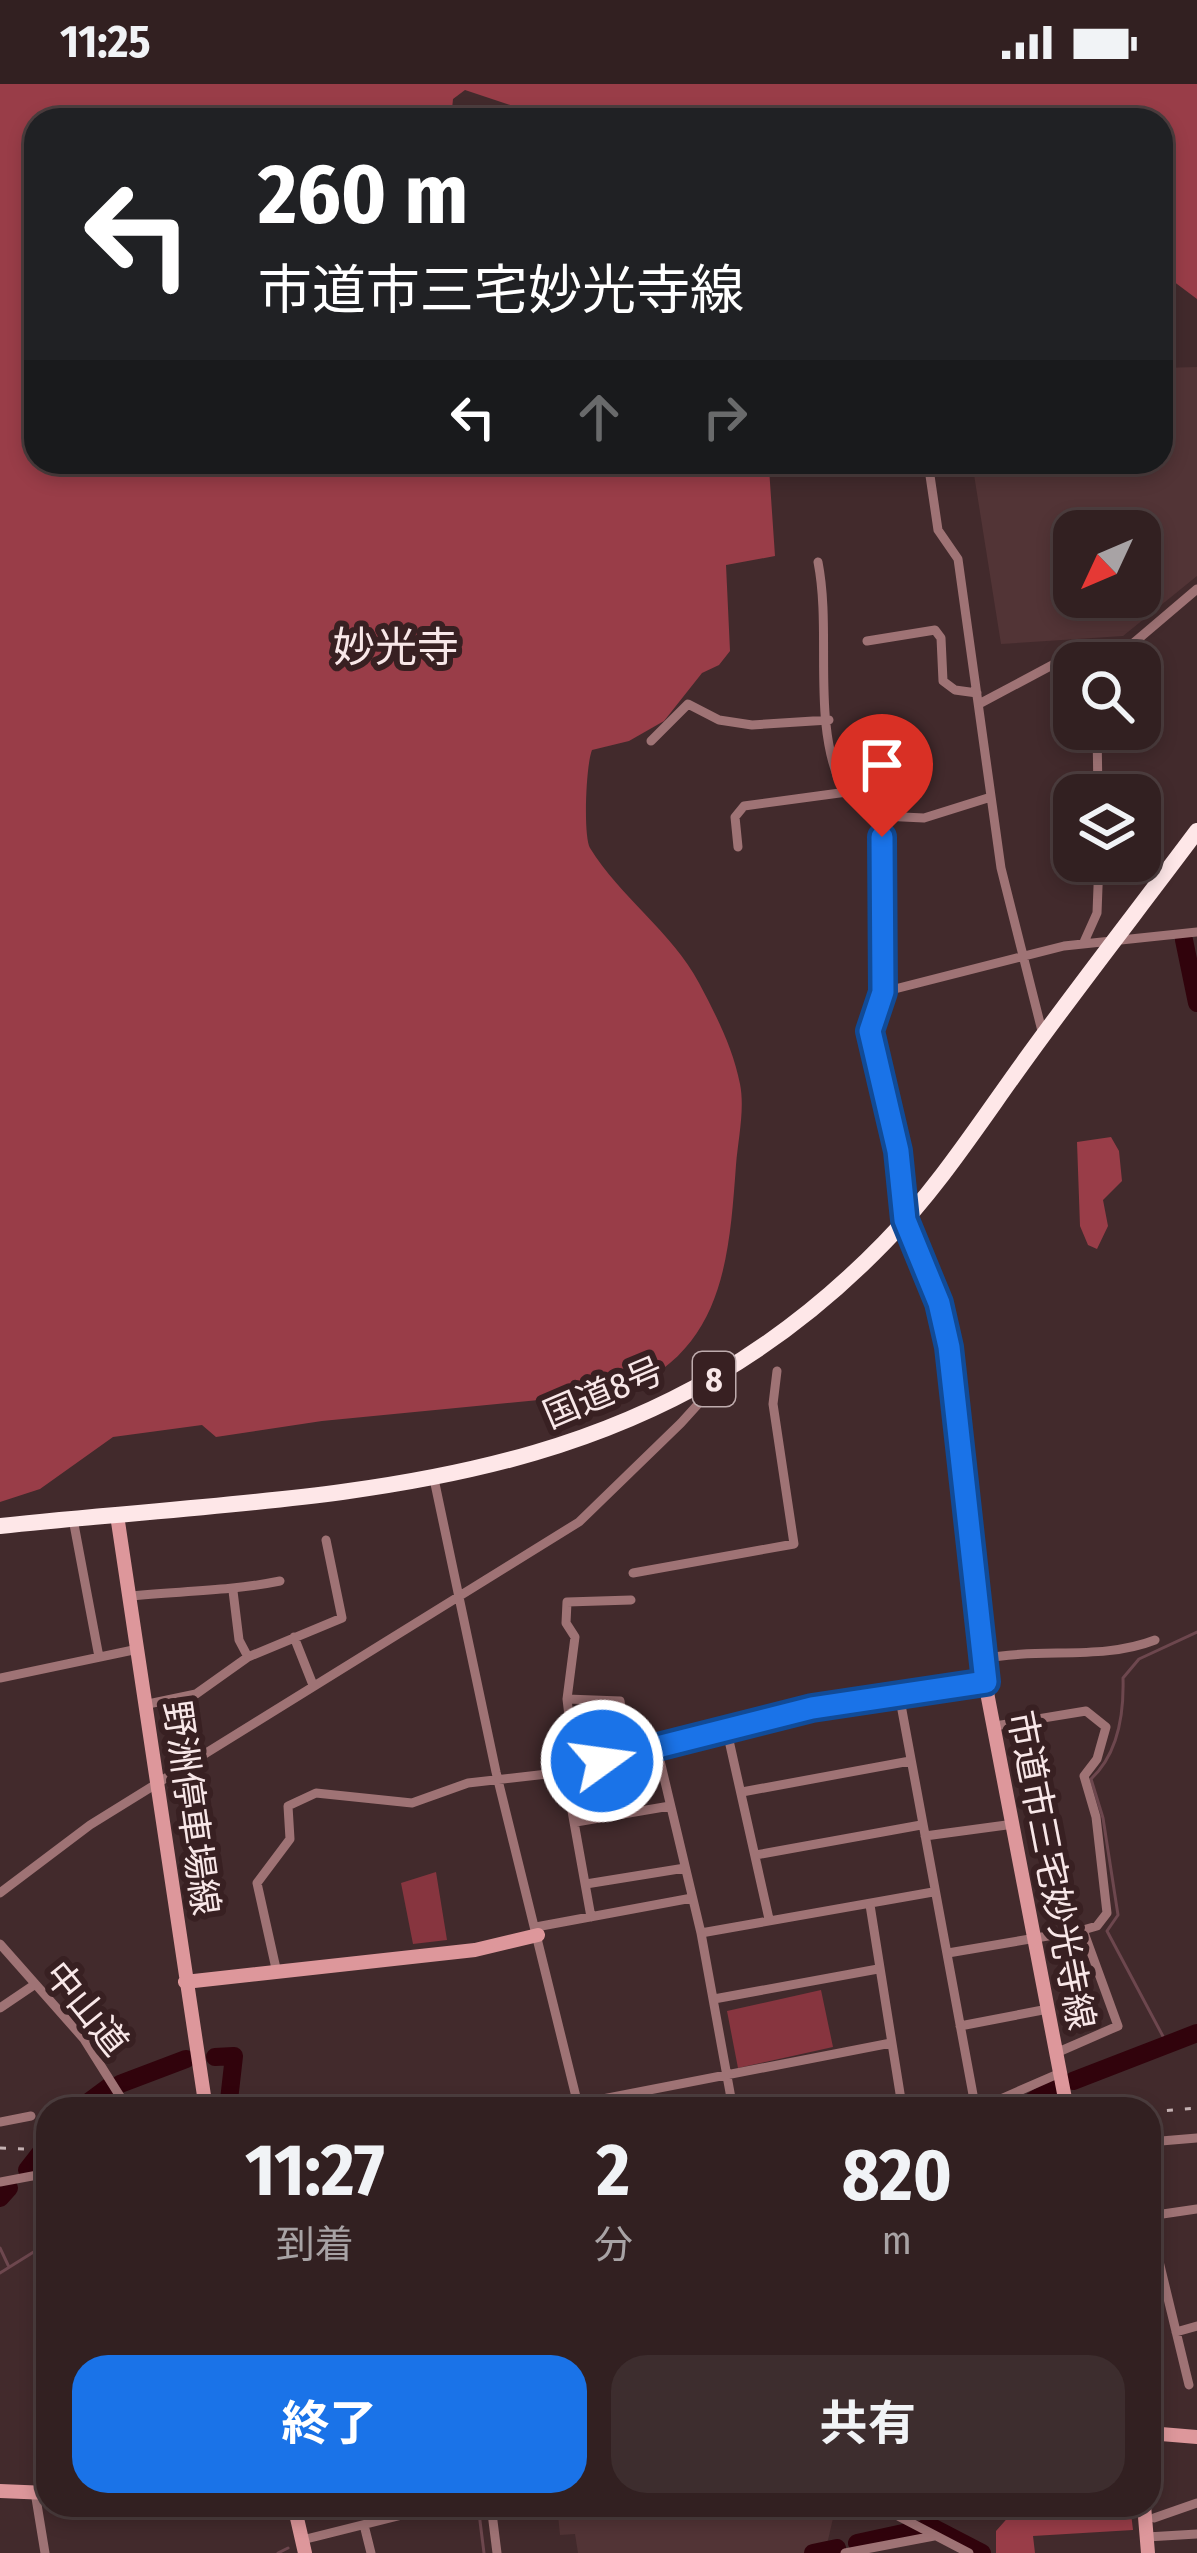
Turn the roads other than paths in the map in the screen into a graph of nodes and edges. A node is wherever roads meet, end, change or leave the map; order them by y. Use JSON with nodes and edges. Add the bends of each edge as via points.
{"nodes":[{"id":1,"x":930,"y":474,"type":"edge"},
{"id":2,"x":818,"y":562,"type":"dead end"},
{"id":3,"x":1197,"y":589,"type":"edge"},
{"id":4,"x":868,"y":640,"type":"dead end"},
{"id":5,"x":1135,"y":642,"type":"edge"},
{"id":6,"x":1053,"y":664,"type":"edge"},
{"id":7,"x":978,"y":698,"type":"junction"},
{"id":8,"x":829,"y":720,"type":"junction"},
{"id":9,"x":651,"y":741,"type":"dead end"},
{"id":10,"x":847,"y":792,"type":"junction"},
{"id":11,"x":991,"y":797,"type":"junction"},
{"id":12,"x":883,"y":816,"type":"junction"},
{"id":13,"x":1197,"y":831,"type":"edge"},
{"id":14,"x":738,"y":847,"type":"dead end"},
{"id":15,"x":1098,"y":882,"type":"edge"},
{"id":16,"x":1197,"y":932,"type":"edge"},
{"id":17,"x":1083,"y":943,"type":"junction"},
{"id":18,"x":1113,"y":943,"type":"junction"},
{"id":19,"x":1019,"y":957,"type":"junction"},
{"id":20,"x":883,"y":992,"type":"junction"},
{"id":21,"x":1043,"y":1035,"type":"junction"},
{"id":22,"x":905,"y":1220,"type":"junction"},
{"id":23,"x":777,"y":1371,"type":"dead end"},
{"id":24,"x":707,"y":1384,"type":"junction"},
{"id":25,"x":434,"y":1479,"type":"junction"},
{"id":26,"x":118,"y":1515,"type":"junction"},
{"id":27,"x":73,"y":1519,"type":"junction"},
{"id":28,"x":0,"y":1526,"type":"edge"},
{"id":29,"x":326,"y":1540,"type":"dead end"},
{"id":30,"x":633,"y":1573,"type":"dead end"},
{"id":31,"x":280,"y":1582,"type":"dead end"},
{"id":32,"x":233,"y":1591,"type":"junction"},
{"id":33,"x":130,"y":1596,"type":"junction"},
{"id":34,"x":459,"y":1599,"type":"junction"},
{"id":35,"x":631,"y":1600,"type":"dead end"},
{"id":36,"x":294,"y":1636,"type":"junction"},
{"id":37,"x":1156,"y":1640,"type":"dead end"},
{"id":38,"x":138,"y":1649,"type":"junction"},
{"id":39,"x":99,"y":1657,"type":"junction"},
{"id":40,"x":248,"y":1657,"type":"junction"},
{"id":41,"x":983,"y":1659,"type":"junction"},
{"id":42,"x":0,"y":1678,"type":"edge"},
{"id":43,"x":986,"y":1682,"type":"junction"},
{"id":44,"x":313,"y":1685,"type":"junction"},
{"id":45,"x":898,"y":1694,"type":"junction"},
{"id":46,"x":567,"y":1699,"type":"junction"},
{"id":47,"x":148,"y":1704,"type":"junction"},
{"id":48,"x":995,"y":1726,"type":"junction"},
{"id":49,"x":725,"y":1727,"type":"junction"},
{"id":50,"x":657,"y":1748,"type":"junction"},
{"id":51,"x":628,"y":1755,"type":"junction"},
{"id":52,"x":910,"y":1762,"type":"junction"},
{"id":53,"x":570,"y":1770,"type":"junction"},
{"id":54,"x":160,"y":1781,"type":"junction"},
{"id":55,"x":499,"y":1781,"type":"junction"},
{"id":56,"x":742,"y":1792,"type":"junction"},
{"id":57,"x":670,"y":1806,"type":"junction"},
{"id":58,"x":576,"y":1822,"type":"junction"},
{"id":59,"x":1014,"y":1824,"type":"junction"},
{"id":60,"x":923,"y":1830,"type":"junction"},
{"id":61,"x":757,"y":1855,"type":"junction"},
{"id":62,"x":685,"y":1868,"type":"junction"},
{"id":63,"x":586,"y":1884,"type":"junction"},
{"id":64,"x":0,"y":1892,"type":"edge"},
{"id":65,"x":933,"y":1892,"type":"junction"},
{"id":66,"x":692,"y":1898,"type":"junction"},
{"id":67,"x":870,"y":1905,"type":"junction"},
{"id":68,"x":591,"y":1917,"type":"junction"},
{"id":69,"x":769,"y":1919,"type":"junction"},
{"id":70,"x":1083,"y":1930,"type":"junction"},
{"id":71,"x":537,"y":1931,"type":"junction"},
{"id":72,"x":701,"y":1934,"type":"junction"},
{"id":73,"x":1034,"y":1937,"type":"junction"},
{"id":74,"x":0,"y":1945,"type":"edge"},
{"id":75,"x":948,"y":1953,"type":"junction"},
{"id":76,"x":878,"y":1969,"type":"junction"},
{"id":77,"x":277,"y":1973,"type":"junction"},
{"id":78,"x":185,"y":1982,"type":"junction"},
{"id":79,"x":34,"y":1985,"type":"junction"},
{"id":80,"x":714,"y":1999,"type":"junction"},
{"id":81,"x":0,"y":2008,"type":"edge"},
{"id":82,"x":1048,"y":2009,"type":"junction"},
{"id":83,"x":960,"y":2026,"type":"junction"},
{"id":84,"x":891,"y":2043,"type":"junction"},
{"id":85,"x":1056,"y":2053,"type":"junction"},
{"id":86,"x":725,"y":2073,"type":"junction"},
{"id":87,"x":1060,"y":2073,"type":"junction"},
{"id":88,"x":120,"y":2097,"type":"edge"},
{"id":89,"x":204,"y":2097,"type":"edge"},
{"id":90,"x":576,"y":2097,"type":"edge"},
{"id":91,"x":621,"y":2097,"type":"edge"},
{"id":92,"x":730,"y":2097,"type":"edge"},
{"id":93,"x":900,"y":2097,"type":"edge"},
{"id":94,"x":973,"y":2097,"type":"edge"},
{"id":95,"x":1008,"y":2097,"type":"edge"},
{"id":96,"x":1065,"y":2097,"type":"edge"},
{"id":97,"x":31,"y":2116,"type":"dead end"},
{"id":98,"x":0,"y":2122,"type":"edge"},
{"id":99,"x":1196,"y":2139,"type":"edge"},
{"id":100,"x":1161,"y":2141,"type":"edge"},
{"id":101,"x":1197,"y":2153,"type":"edge"},
{"id":102,"x":36,"y":2175,"type":"edge"},
{"id":103,"x":0,"y":2182,"type":"edge"},
{"id":104,"x":1197,"y":2209,"type":"edge"},
{"id":105,"x":1161,"y":2216,"type":"edge"},
{"id":106,"x":1161,"y":2271,"type":"edge"},
{"id":107,"x":1197,"y":2326,"type":"edge"},
{"id":108,"x":1175,"y":2332,"type":"junction"},
{"id":109,"x":1190,"y":2385,"type":"dead end"},
{"id":110,"x":1161,"y":2434,"type":"edge"},
{"id":111,"x":1197,"y":2437,"type":"edge"},
{"id":112,"x":0,"y":2492,"type":"edge"},
{"id":113,"x":36,"y":2493,"type":"edge"},
{"id":114,"x":1197,"y":2504,"type":"edge"},
{"id":115,"x":1161,"y":2509,"type":"edge"},
{"id":116,"x":43,"y":2517,"type":"edge"},
{"id":117,"x":297,"y":2517,"type":"edge"},
{"id":118,"x":395,"y":2517,"type":"edge"},
{"id":119,"x":492,"y":2517,"type":"edge"},
{"id":120,"x":901,"y":2517,"type":"edge"},
{"id":121,"x":364,"y":2525,"type":"junction"},
{"id":122,"x":1197,"y":2534,"type":"edge"},
{"id":123,"x":936,"y":2535,"type":"junction"},
{"id":124,"x":1148,"y":2545,"type":"edge"},
{"id":125,"x":303,"y":2547,"type":"edge"},
{"id":126,"x":45,"y":2553,"type":"edge"},
{"id":127,"x":371,"y":2553,"type":"edge"},
{"id":128,"x":497,"y":2553,"type":"edge"},
{"id":129,"x":845,"y":2553,"type":"edge"},
{"id":130,"x":969,"y":2553,"type":"edge"}],
"edges":[{"from":1,"to":7,"type":"street","via":[[938,530],[958,559]]},
{"from":2,"to":8,"type":"street"},
{"from":3,"to":5,"type":"street"},
{"from":4,"to":7,"type":"street","via":[[935,630],[943,681]]},
{"from":6,"to":7,"type":"street"},
{"from":7,"to":11,"type":"street"},
{"from":8,"to":9,"type":"street","via":[[752,725],[688,704]]},
{"from":8,"to":10,"type":"street"},
{"from":10,"to":12,"type":"street"},
{"from":10,"to":14,"type":"street","via":[[744,806],[735,818]]},
{"from":11,"to":12,"type":"street","via":[[923,818]]},
{"from":11,"to":19,"type":"street"},
{"from":12,"to":20,"type":"street"},
{"from":13,"to":18,"type":"highway","name":"国道8号","number":"8"},
{"from":15,"to":17,"type":"street","via":[[1097,914]]},
{"from":16,"to":18,"type":"street"},
{"from":17,"to":18,"type":"street"},
{"from":17,"to":19,"type":"street"},
{"from":18,"to":21,"type":"highway","name":"国道8号","number":"8"},
{"from":19,"to":20,"type":"street"},
{"from":19,"to":21,"type":"street"},
{"from":20,"to":22,"type":"street","via":[[870,1031]]},
{"from":21,"to":22,"type":"highway","name":"国道8号","number":"8"},
{"from":22,"to":24,"type":"highway","name":"国道8号","number":"8","via":[[812,1311]]},
{"from":22,"to":41,"type":"street","name":"市道市三宅妙光寺線","via":[[949,1347]]},
{"from":23,"to":30,"type":"street","via":[[773,1404],[794,1544]]},
{"from":24,"to":25,"type":"highway","name":"国道8号","number":"8","via":[[575,1444]]},
{"from":24,"to":34,"type":"street","via":[[700,1402],[600,1507]]},
{"from":25,"to":26,"type":"highway","name":"国道8号","number":"8"},
{"from":25,"to":34,"type":"street"},
{"from":26,"to":27,"type":"highway","name":"国道8号","number":"8"},
{"from":26,"to":33,"type":"street","name":"野洲停車場線"},
{"from":27,"to":28,"type":"highway","name":"国道8号","number":"8"},
{"from":27,"to":39,"type":"street"},
{"from":29,"to":36,"type":"street","via":[[342,1618]]},
{"from":31,"to":32,"type":"street"},
{"from":32,"to":33,"type":"street"},
{"from":32,"to":40,"type":"street"},
{"from":33,"to":38,"type":"street","name":"野洲停車場線"},
{"from":34,"to":44,"type":"street"},
{"from":34,"to":55,"type":"street"},
{"from":35,"to":46,"type":"street","via":[[567,1602],[575,1655]]},
{"from":36,"to":40,"type":"street"},
{"from":36,"to":44,"type":"street"},
{"from":37,"to":41,"type":"street"},
{"from":38,"to":39,"type":"street"},
{"from":38,"to":47,"type":"street","name":"野洲停車場線"},
{"from":39,"to":42,"type":"street"},
{"from":40,"to":47,"type":"street","via":[[196,1694]]},
{"from":41,"to":43,"type":"street","name":"市道市三宅妙光寺線"},
{"from":43,"to":45,"type":"street"},
{"from":43,"to":48,"type":"street","name":"市道市三宅妙光寺線"},
{"from":44,"to":54,"type":"street"},
{"from":45,"to":49,"type":"street"},
{"from":45,"to":52,"type":"street"},
{"from":46,"to":51,"type":"street","via":[[620,1701]]},
{"from":46,"to":53,"type":"street"},
{"from":47,"to":54,"type":"street","name":"野洲停車場線"},
{"from":48,"to":59,"type":"street","name":"市道市三宅妙光寺線"},
{"from":48,"to":70,"type":"street","via":[[1086,1712],[1106,1727],[1084,1776],[1107,1913]]},
{"from":49,"to":50,"type":"street"},
{"from":49,"to":56,"type":"street"},
{"from":50,"to":51,"type":"street"},
{"from":50,"to":57,"type":"street"},
{"from":51,"to":53,"type":"street"},
{"from":52,"to":56,"type":"street"},
{"from":52,"to":60,"type":"street"},
{"from":53,"to":55,"type":"street"},
{"from":53,"to":58,"type":"street"},
{"from":54,"to":64,"type":"street"},
{"from":54,"to":78,"type":"street","name":"野洲停車場線"},
{"from":55,"to":71,"type":"street"},
{"from":55,"to":77,"type":"street","via":[[412,1803],[316,1793],[288,1806],[290,1839],[257,1883]]},
{"from":56,"to":61,"type":"street"},
{"from":57,"to":58,"type":"street"},
{"from":57,"to":62,"type":"street"},
{"from":58,"to":63,"type":"street"},
{"from":59,"to":60,"type":"street"},
{"from":59,"to":73,"type":"street","name":"市道市三宅妙光寺線"},
{"from":60,"to":61,"type":"street"},
{"from":60,"to":65,"type":"street"},
{"from":61,"to":69,"type":"street"},
{"from":62,"to":63,"type":"street"},
{"from":62,"to":66,"type":"street"},
{"from":63,"to":68,"type":"street"},
{"from":65,"to":67,"type":"street"},
{"from":65,"to":75,"type":"street"},
{"from":66,"to":68,"type":"street"},
{"from":66,"to":72,"type":"street"},
{"from":67,"to":69,"type":"street"},
{"from":67,"to":76,"type":"street"},
{"from":68,"to":71,"type":"street"},
{"from":69,"to":72,"type":"street"},
{"from":70,"to":73,"type":"street"},
{"from":70,"to":85,"type":"street","via":[[1118,2026]]},
{"from":71,"to":77,"type":"street","via":[[475,1950]]},
{"from":71,"to":90,"type":"street"},
{"from":72,"to":80,"type":"street"},
{"from":73,"to":75,"type":"street"},
{"from":73,"to":82,"type":"street","name":"市道市三宅妙光寺線"},
{"from":74,"to":79,"type":"street","name":"中山道"},
{"from":75,"to":83,"type":"street"},
{"from":76,"to":80,"type":"street"},
{"from":76,"to":84,"type":"street"},
{"from":77,"to":78,"type":"street"},
{"from":78,"to":89,"type":"street","name":"野洲停車場線"},
{"from":79,"to":81,"type":"street"},
{"from":79,"to":88,"type":"street","name":"中山道","via":[[84,2039]]},
{"from":80,"to":86,"type":"street"},
{"from":82,"to":83,"type":"street"},
{"from":82,"to":85,"type":"street","name":"市道市三宅妙光寺線"},
{"from":83,"to":94,"type":"street"},
{"from":84,"to":86,"type":"street"},
{"from":84,"to":93,"type":"street"},
{"from":85,"to":87,"type":"street","name":"市道市三宅妙光寺線"},
{"from":86,"to":91,"type":"street"},
{"from":86,"to":92,"type":"street"},
{"from":87,"to":95,"type":"street"},
{"from":87,"to":96,"type":"street","name":"市道市三宅妙光寺線"},
{"from":97,"to":98,"type":"street"},
{"from":99,"to":100,"type":"street"},
{"from":99,"to":101,"type":"street"},
{"from":102,"to":103,"type":"street"},
{"from":104,"to":105,"type":"street"},
{"from":106,"to":108,"type":"street"},
{"from":107,"to":108,"type":"street"},
{"from":108,"to":109,"type":"street"},
{"from":110,"to":111,"type":"street"},
{"from":112,"to":113,"type":"street"},
{"from":114,"to":115,"type":"street"},
{"from":116,"to":126,"type":"street"},
{"from":117,"to":125,"type":"street"},
{"from":118,"to":121,"type":"street"},
{"from":119,"to":128,"type":"street"},
{"from":120,"to":123,"type":"street"},
{"from":121,"to":125,"type":"street"},
{"from":121,"to":127,"type":"street"},
{"from":122,"to":124,"type":"street"},
{"from":123,"to":129,"type":"street"},
{"from":123,"to":130,"type":"street"}]}
